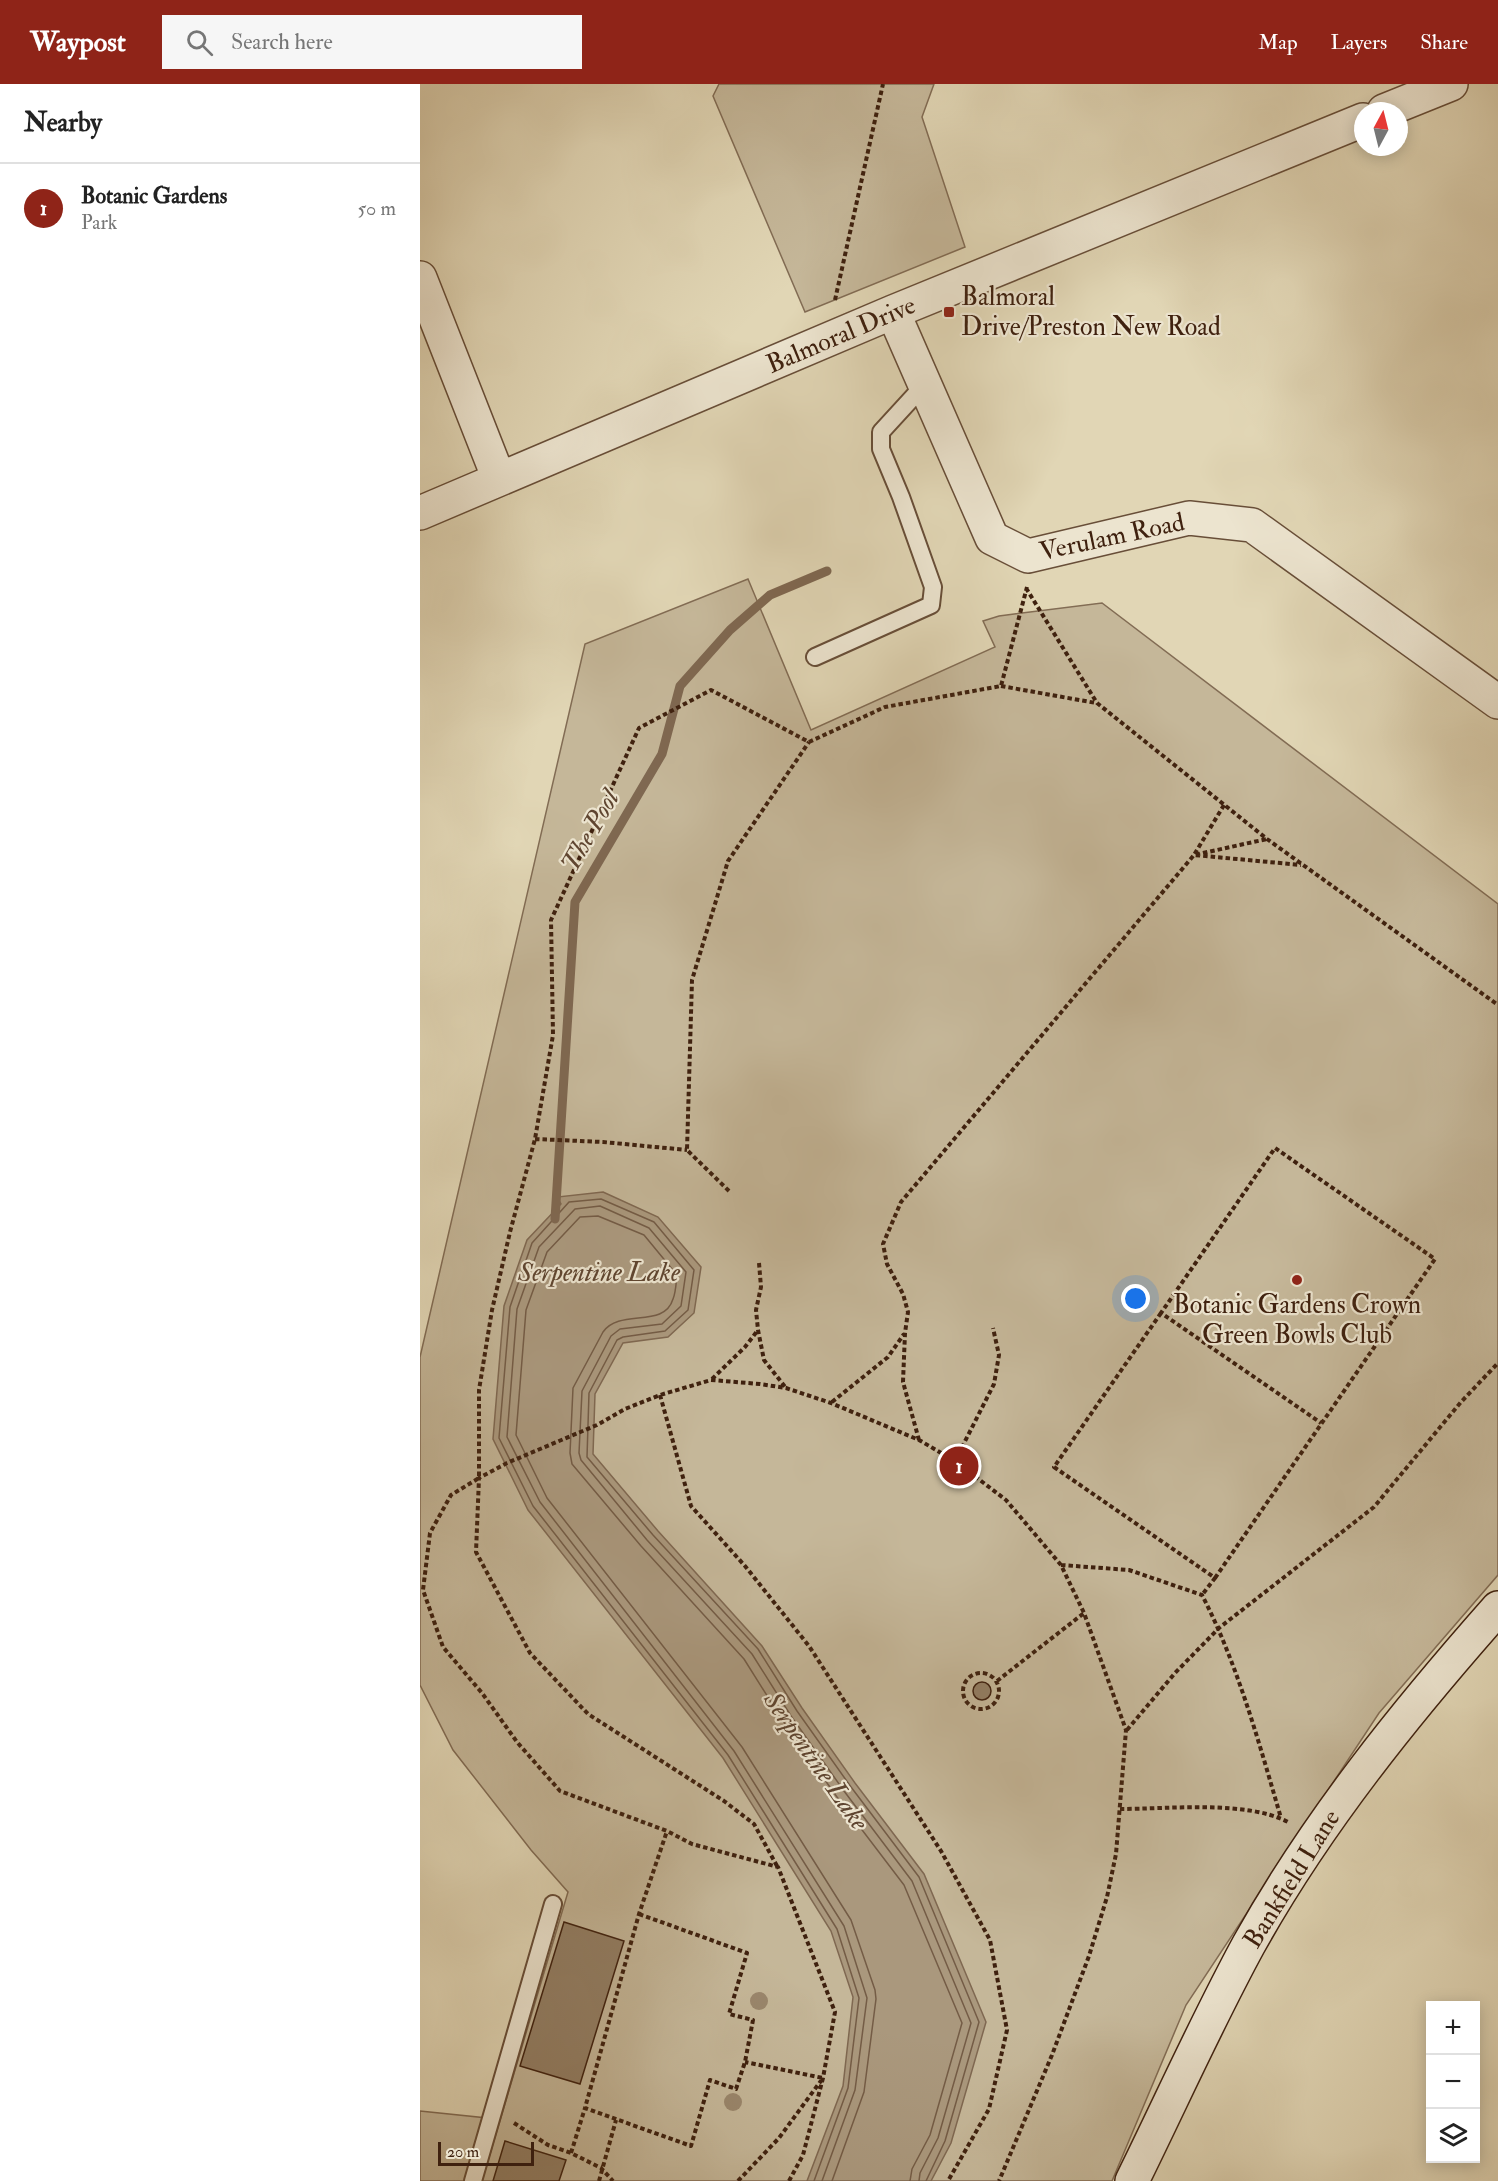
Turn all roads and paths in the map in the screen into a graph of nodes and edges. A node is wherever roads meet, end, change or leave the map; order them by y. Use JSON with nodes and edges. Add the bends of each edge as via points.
{"nodes":[{"id":1,"x":883,"y":84,"type":"edge"},
{"id":2,"x":1451,"y":84,"type":"edge"},
{"id":3,"x":1406,"y":102,"type":"edge"},
{"id":4,"x":1354,"y":124,"type":"edge"},
{"id":5,"x":420,"y":278,"type":"edge"},
{"id":6,"x":893,"y":312,"type":"junction"},
{"id":7,"x":826,"y":342,"type":"junction"},
{"id":8,"x":925,"y":384,"type":"junction"},
{"id":9,"x":499,"y":479,"type":"junction"},
{"id":10,"x":420,"y":513,"type":"edge"},
{"id":11,"x":1029,"y":556,"type":"junction"},
{"id":12,"x":1026,"y":588,"type":"junction"},
{"id":13,"x":815,"y":657,"type":"dead end"},
{"id":14,"x":1001,"y":686,"type":"junction"},
{"id":15,"x":1498,"y":702,"type":"edge"},
{"id":16,"x":1097,"y":703,"type":"junction"},
{"id":17,"x":809,"y":742,"type":"junction"},
{"id":18,"x":1224,"y":804,"type":"junction"},
{"id":19,"x":1268,"y":839,"type":"junction"},
{"id":20,"x":1194,"y":855,"type":"junction"},
{"id":21,"x":1304,"y":865,"type":"junction"},
{"id":22,"x":1498,"y":1005,"type":"edge"},
{"id":23,"x":535,"y":1139,"type":"junction"},
{"id":24,"x":687,"y":1150,"type":"junction"},
{"id":25,"x":729,"y":1191,"type":"dead end"},
{"id":26,"x":759,"y":1263,"type":"dead end"},
{"id":27,"x":1161,"y":1313,"type":"junction"},
{"id":28,"x":993,"y":1328,"type":"dead end"},
{"id":29,"x":758,"y":1330,"type":"junction"},
{"id":30,"x":905,"y":1334,"type":"junction"},
{"id":31,"x":1498,"y":1363,"type":"edge"},
{"id":32,"x":711,"y":1380,"type":"junction"},
{"id":33,"x":786,"y":1388,"type":"junction"},
{"id":34,"x":660,"y":1395,"type":"junction"},
{"id":35,"x":831,"y":1403,"type":"junction"},
{"id":36,"x":1321,"y":1424,"type":"junction"},
{"id":37,"x":919,"y":1440,"type":"junction"},
{"id":38,"x":955,"y":1461,"type":"junction"},
{"id":39,"x":479,"y":1478,"type":"junction"},
{"id":40,"x":1061,"y":1565,"type":"junction"},
{"id":41,"x":1215,"y":1578,"type":"junction"},
{"id":42,"x":1203,"y":1595,"type":"junction"},
{"id":43,"x":1498,"y":1608,"type":"edge"},
{"id":44,"x":1084,"y":1613,"type":"junction"},
{"id":45,"x":1219,"y":1628,"type":"junction"},
{"id":46,"x":997,"y":1681,"type":"junction"},
{"id":47,"x":1126,"y":1730,"type":"junction"},
{"id":48,"x":1120,"y":1809,"type":"junction"},
{"id":49,"x":667,"y":1831,"type":"junction"},
{"id":50,"x":777,"y":1867,"type":"junction"},
{"id":51,"x":553,"y":1904,"type":"dead end"},
{"id":52,"x":639,"y":1914,"type":"junction"},
{"id":53,"x":745,"y":2062,"type":"junction"},
{"id":54,"x":823,"y":2078,"type":"junction"},
{"id":55,"x":585,"y":2109,"type":"junction"},
{"id":56,"x":494,"y":2111,"type":"junction"},
{"id":57,"x":616,"y":2120,"type":"junction"},
{"id":58,"x":571,"y":2153,"type":"junction"},
{"id":59,"x":602,"y":2168,"type":"junction"},
{"id":60,"x":473,"y":2181,"type":"edge"},
{"id":61,"x":599,"y":2181,"type":"edge"},
{"id":62,"x":613,"y":2181,"type":"edge"},
{"id":63,"x":738,"y":2181,"type":"edge"},
{"id":64,"x":789,"y":2181,"type":"edge"},
{"id":65,"x":948,"y":2181,"type":"edge"},
{"id":66,"x":999,"y":2181,"type":"edge"},
{"id":67,"x":1132,"y":2181,"type":"edge"}],
"edges":[{"from":1,"to":7,"type":"path"},
{"from":2,"to":3,"type":"street"},
{"from":4,"to":6,"type":"street","name":"Balmoral Drive"},
{"from":5,"to":9,"type":"street"},
{"from":6,"to":7,"type":"street","name":"Balmoral Drive"},
{"from":6,"to":8,"type":"street","name":"Verulam Road"},
{"from":7,"to":9,"type":"street","name":"Balmoral Drive"},
{"from":8,"to":11,"type":"street","name":"Verulam Road","via":[[992,538]]},
{"from":8,"to":13,"type":"lane","via":[[881,432],[881,449],[933,587],[931,605]]},
{"from":9,"to":10,"type":"street","name":"Balmoral Drive"},
{"from":11,"to":12,"type":"path"},
{"from":11,"to":15,"type":"street","name":"Verulam Road","via":[[1189,518],[1252,525]]},
{"from":12,"to":14,"type":"path"},
{"from":12,"to":16,"type":"path"},
{"from":14,"to":16,"type":"path"},
{"from":14,"to":17,"type":"path","via":[[885,707]]},
{"from":16,"to":18,"type":"path"},
{"from":17,"to":23,"type":"path","via":[[711,690],[639,728],[551,920],[553,1035]]},
{"from":17,"to":24,"type":"path","via":[[728,861],[692,980]]},
{"from":18,"to":19,"type":"path"},
{"from":18,"to":20,"type":"path"},
{"from":19,"to":20,"type":"path"},
{"from":19,"to":21,"type":"path"},
{"from":20,"to":21,"type":"path"},
{"from":20,"to":30,"type":"path","via":[[901,1202],[883,1244],[887,1264],[908,1312]]},
{"from":21,"to":22,"type":"path"},
{"from":23,"to":24,"type":"path"},
{"from":23,"to":39,"type":"path","via":[[492,1310],[479,1390]]},
{"from":24,"to":25,"type":"path"},
{"from":26,"to":29,"type":"path"},
{"from":27,"to":36,"type":"path"},
{"from":27,"to":36,"type":"path","via":[[1275,1149],[1428,1254],[1435,1259]]},
{"from":27,"to":41,"type":"path","via":[[1054,1467]]},
{"from":28,"to":38,"type":"path","via":[[999,1355],[993,1384]]},
{"from":29,"to":32,"type":"path"},
{"from":29,"to":33,"type":"path","via":[[764,1360]]},
{"from":30,"to":35,"type":"path","via":[[888,1357]]},
{"from":30,"to":37,"type":"path","via":[[903,1382]]},
{"from":31,"to":45,"type":"path","via":[[1374,1506]]},
{"from":32,"to":33,"type":"path"},
{"from":32,"to":34,"type":"path"},
{"from":33,"to":35,"type":"path"},
{"from":34,"to":39,"type":"path"},
{"from":34,"to":65,"type":"path","via":[[691,1506],[809,1646],[941,1851],[990,1940],[1007,2030],[989,2109]]},
{"from":35,"to":37,"type":"path"},
{"from":36,"to":41,"type":"path"},
{"from":37,"to":38,"type":"path"},
{"from":38,"to":40,"type":"path","via":[[1006,1500]]},
{"from":39,"to":49,"type":"path","via":[[451,1495],[430,1533],[423,1590],[443,1647],[560,1791]]},
{"from":39,"to":50,"type":"path","via":[[476,1552],[530,1653],[588,1714],[754,1824]]},
{"from":40,"to":42,"type":"path","via":[[1129,1570]]},
{"from":40,"to":44,"type":"path"},
{"from":41,"to":42,"type":"path"},
{"from":42,"to":45,"type":"path"},
{"from":43,"to":67,"type":"street","name":"Bankfield Lane","via":[[1425,1690],[1331,1814],[1250,1943]]},
{"from":44,"to":46,"type":"path"},
{"from":44,"to":47,"type":"path"},
{"from":45,"to":47,"type":"path"},
{"from":45,"to":48,"type":"path","via":[[1281,1818],[1234,1808]]},
{"from":46,"to":46,"type":"path","via":[[997,1699],[991,1707],[972,1707],[965,1701],[964,1682],[971,1675],[990,1674]]},
{"from":47,"to":48,"type":"path"},
{"from":48,"to":66,"type":"path","via":[[1107,1897],[1089,1956]]},
{"from":49,"to":50,"type":"path","via":[[692,1844]]},
{"from":49,"to":52,"type":"path"},
{"from":50,"to":54,"type":"path","via":[[835,2012]]},
{"from":51,"to":56,"type":"lane"},
{"from":52,"to":53,"type":"path","via":[[747,1953],[729,2014],[753,2020]]},
{"from":52,"to":55,"type":"path"},
{"from":53,"to":54,"type":"path"},
{"from":53,"to":57,"type":"path","via":[[736,2089],[710,2080],[691,2146]]},
{"from":54,"to":63,"type":"path","via":[[779,2138]]},
{"from":54,"to":64,"type":"path","via":[[803,2155]]},
{"from":55,"to":57,"type":"path"},
{"from":55,"to":58,"type":"path"},
{"from":56,"to":58,"type":"path","via":[[549,2145]]},
{"from":56,"to":60,"type":"lane"},
{"from":57,"to":59,"type":"path"},
{"from":58,"to":59,"type":"path"},
{"from":59,"to":61,"type":"path"},
{"from":59,"to":62,"type":"path"}]}
